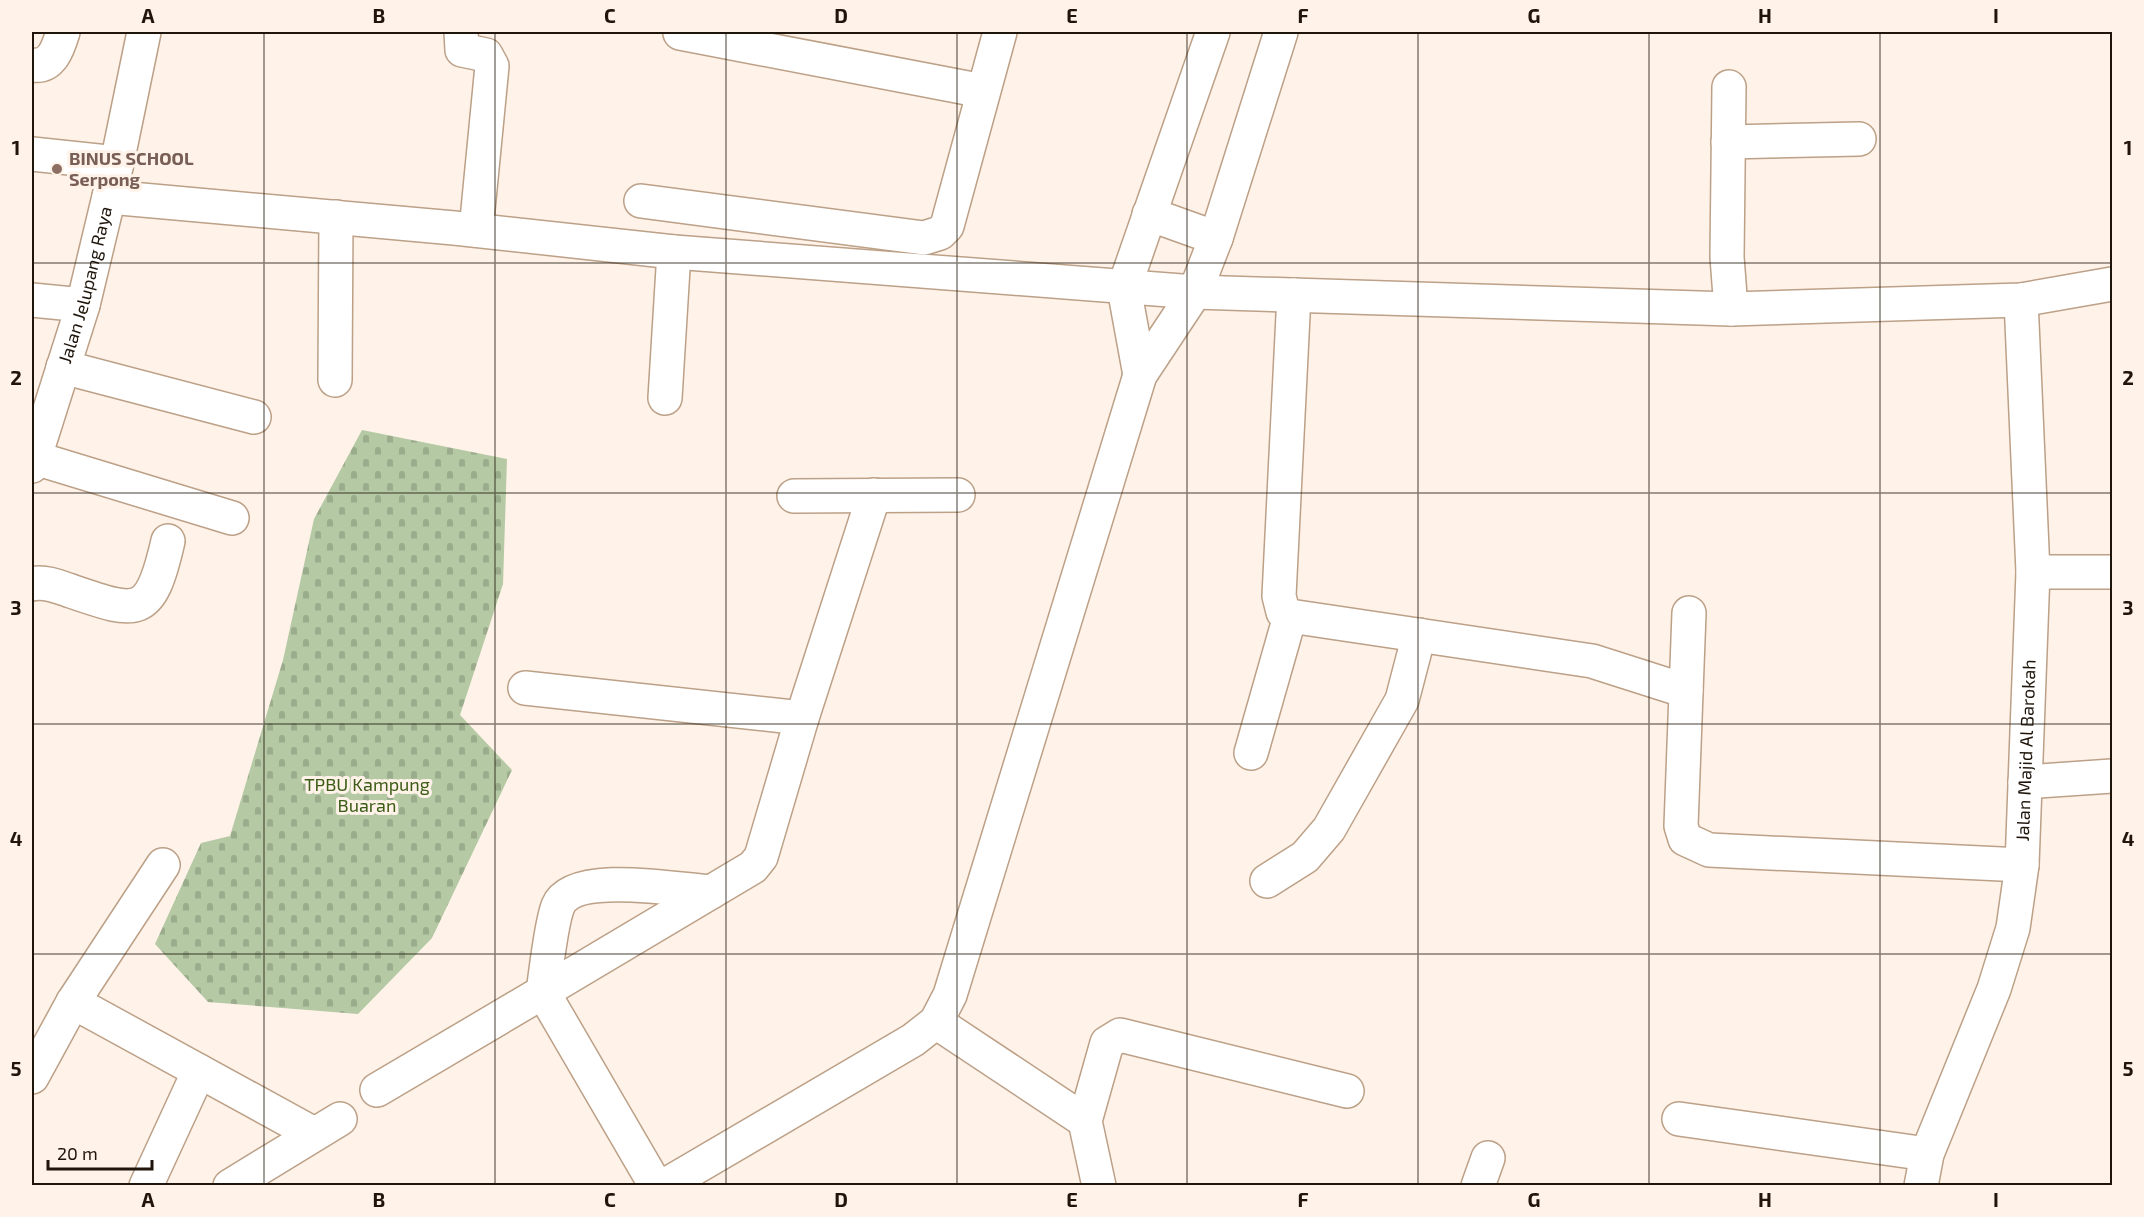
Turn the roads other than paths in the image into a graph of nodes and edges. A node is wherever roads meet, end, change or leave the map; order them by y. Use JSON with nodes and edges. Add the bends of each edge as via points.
{"nodes":[{"id":1,"x":63,"y":32,"type":"edge"},
{"id":2,"x":144,"y":32,"type":"edge"},
{"id":3,"x":460,"y":32,"type":"edge"},
{"id":4,"x":1000,"y":32,"type":"edge"},
{"id":5,"x":1213,"y":32,"type":"edge"},
{"id":6,"x":1281,"y":32,"type":"edge"},
{"id":7,"x":680,"y":33,"type":"edge"},
{"id":8,"x":32,"y":65,"type":"edge"},
{"id":9,"x":1729,"y":87,"type":"dead end"},
{"id":10,"x":983,"y":91,"type":"junction"},
{"id":11,"x":1859,"y":139,"type":"dead end"},
{"id":12,"x":1728,"y":142,"type":"junction"},
{"id":13,"x":32,"y":154,"type":"edge"},
{"id":14,"x":117,"y":163,"type":"junction"},
{"id":15,"x":109,"y":197,"type":"junction"},
{"id":16,"x":641,"y":201,"type":"dead end"},
{"id":17,"x":1149,"y":214,"type":"junction"},
{"id":18,"x":336,"y":217,"type":"junction"},
{"id":19,"x":476,"y":230,"type":"junction"},
{"id":20,"x":1216,"y":238,"type":"junction"},
{"id":21,"x":674,"y":252,"type":"junction"},
{"id":22,"x":2112,"y":284,"type":"edge"},
{"id":23,"x":1124,"y":288,"type":"junction"},
{"id":24,"x":1195,"y":292,"type":"junction"},
{"id":25,"x":1294,"y":294,"type":"junction"},
{"id":26,"x":32,"y":300,"type":"edge"},
{"id":27,"x":2021,"y":300,"type":"junction"},
{"id":28,"x":83,"y":305,"type":"junction"},
{"id":29,"x":1731,"y":309,"type":"junction"},
{"id":30,"x":63,"y":367,"type":"junction"},
{"id":31,"x":1140,"y":375,"type":"junction"},
{"id":32,"x":335,"y":380,"type":"dead end"},
{"id":33,"x":665,"y":398,"type":"dead end"},
{"id":34,"x":254,"y":417,"type":"dead end"},
{"id":35,"x":33,"y":462,"type":"edge"},
{"id":36,"x":874,"y":495,"type":"junction"},
{"id":37,"x":958,"y":495,"type":"dead end"},
{"id":38,"x":794,"y":496,"type":"dead end"},
{"id":39,"x":232,"y":518,"type":"dead end"},
{"id":40,"x":168,"y":541,"type":"dead end"},
{"id":41,"x":2033,"y":572,"type":"junction"},
{"id":42,"x":2112,"y":572,"type":"edge"},
{"id":43,"x":32,"y":584,"type":"edge"},
{"id":44,"x":1689,"y":613,"type":"dead end"},
{"id":45,"x":1290,"y":616,"type":"junction"},
{"id":46,"x":1419,"y":634,"type":"junction"},
{"id":47,"x":525,"y":688,"type":"dead end"},
{"id":48,"x":1686,"y":691,"type":"junction"},
{"id":49,"x":802,"y":718,"type":"junction"},
{"id":50,"x":1251,"y":753,"type":"dead end"},
{"id":51,"x":2112,"y":776,"type":"edge"},
{"id":52,"x":2025,"y":782,"type":"junction"},
{"id":53,"x":163,"y":865,"type":"dead end"},
{"id":54,"x":2022,"y":865,"type":"junction"},
{"id":55,"x":1268,"y":881,"type":"dead end"},
{"id":56,"x":711,"y":892,"type":"junction"},
{"id":57,"x":547,"y":986,"type":"junction"},
{"id":58,"x":73,"y":1002,"type":"junction"},
{"id":59,"x":936,"y":1022,"type":"junction"},
{"id":60,"x":199,"y":1071,"type":"junction"},
{"id":61,"x":32,"y":1077,"type":"edge"},
{"id":62,"x":377,"y":1090,"type":"dead end"},
{"id":63,"x":1347,"y":1091,"type":"dead end"},
{"id":64,"x":1679,"y":1119,"type":"dead end"},
{"id":65,"x":1085,"y":1121,"type":"junction"},
{"id":66,"x":1927,"y":1154,"type":"junction"},
{"id":67,"x":664,"y":1184,"type":"edge"},
{"id":68,"x":146,"y":1185,"type":"edge"},
{"id":69,"x":230,"y":1185,"type":"edge"},
{"id":70,"x":1099,"y":1185,"type":"edge"},
{"id":71,"x":1921,"y":1185,"type":"edge"}],
"edges":[{"from":1,"to":8,"type":"street","via":[[57,52],[49,61]]},
{"from":2,"to":14,"type":"street","name":"Jalan Jelupang Raya"},
{"from":3,"to":19,"type":"street","via":[[462,50],[486,55],[492,66]]},
{"from":4,"to":10,"type":"street"},
{"from":5,"to":17,"type":"street"},
{"from":6,"to":20,"type":"street"},
{"from":7,"to":10,"type":"street"},
{"from":9,"to":12,"type":"street"},
{"from":10,"to":16,"type":"street","via":[[947,226],[932,237]]},
{"from":11,"to":12,"type":"street"},
{"from":12,"to":29,"type":"street","via":[[1727,257]]},
{"from":13,"to":14,"type":"street"},
{"from":14,"to":15,"type":"street","name":"Jalan Jelupang Raya"},
{"from":15,"to":18,"type":"street"},
{"from":15,"to":28,"type":"street","name":"Jalan Jelupang Raya"},
{"from":17,"to":20,"type":"street"},
{"from":17,"to":23,"type":"street"},
{"from":18,"to":19,"type":"street"},
{"from":18,"to":32,"type":"street"},
{"from":19,"to":21,"type":"street"},
{"from":20,"to":24,"type":"street"},
{"from":21,"to":23,"type":"street"},
{"from":21,"to":33,"type":"street"},
{"from":22,"to":27,"type":"street"},
{"from":23,"to":24,"type":"street"},
{"from":23,"to":31,"type":"street"},
{"from":24,"to":25,"type":"street"},
{"from":24,"to":31,"type":"street"},
{"from":25,"to":29,"type":"street"},
{"from":25,"to":45,"type":"street","via":[[1279,596],[1283,612]]},
{"from":26,"to":28,"type":"street"},
{"from":27,"to":29,"type":"street"},
{"from":27,"to":41,"type":"street","name":"Jalan Majid Al Barokah"},
{"from":28,"to":30,"type":"street","name":"Jalan Jelupang Raya"},
{"from":30,"to":34,"type":"street"},
{"from":30,"to":35,"type":"street","name":"Jalan Jelupang Raya"},
{"from":31,"to":59,"type":"street","via":[[961,964]]},
{"from":35,"to":39,"type":"street"},
{"from":36,"to":37,"type":"street"},
{"from":36,"to":38,"type":"street"},
{"from":36,"to":49,"type":"street"},
{"from":40,"to":43,"type":"street","via":[[160,576],[136,606],[118,607],[55,585]]},
{"from":41,"to":42,"type":"street"},
{"from":41,"to":52,"type":"street","name":"Jalan Majid Al Barokah"},
{"from":44,"to":48,"type":"street"},
{"from":45,"to":46,"type":"street"},
{"from":45,"to":50,"type":"street"},
{"from":46,"to":48,"type":"street","via":[[1592,661]]},
{"from":46,"to":55,"type":"street","via":[[1402,700],[1329,829],[1305,857]]},
{"from":47,"to":49,"type":"street"},
{"from":48,"to":54,"type":"street","via":[[1681,826],[1684,840],[1691,844],[1709,850]]},
{"from":49,"to":56,"type":"street","via":[[761,857],[753,867]]},
{"from":51,"to":52,"type":"street"},
{"from":52,"to":54,"type":"street","name":"Jalan Majid Al Barokah"},
{"from":53,"to":58,"type":"street"},
{"from":54,"to":66,"type":"street","name":"Jalan Majid Al Barokah","via":[[2013,928],[1994,989]]},
{"from":56,"to":57,"type":"street"},
{"from":56,"to":57,"type":"street","via":[[604,884],[575,890],[558,904]]},
{"from":57,"to":62,"type":"street"},
{"from":57,"to":67,"type":"street"},
{"from":58,"to":60,"type":"street"},
{"from":58,"to":61,"type":"street"},
{"from":59,"to":65,"type":"street"},
{"from":59,"to":67,"type":"street","via":[[913,1040]]},
{"from":60,"to":68,"type":"street"},
{"from":60,"to":69,"type":"street","via":[[327,1127]]},
{"from":63,"to":65,"type":"street","via":[[1120,1035],[1107,1043]]},
{"from":64,"to":66,"type":"street"},
{"from":65,"to":70,"type":"street"},
{"from":66,"to":71,"type":"street","name":"Jalan Majid Al Barokah"}]}
